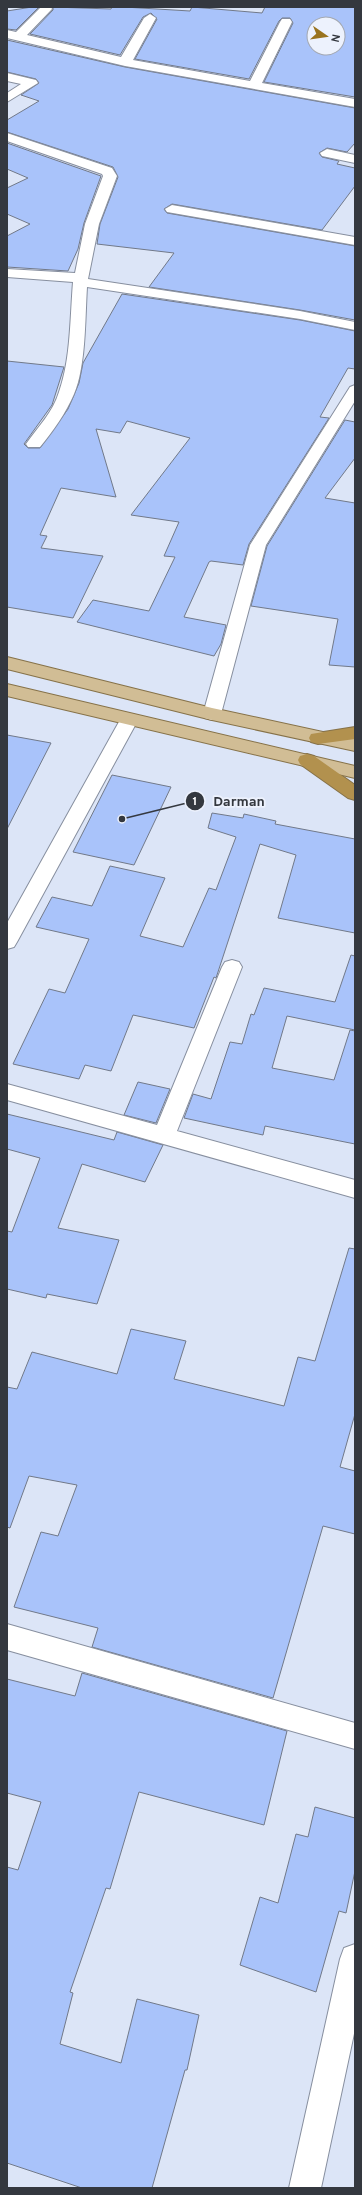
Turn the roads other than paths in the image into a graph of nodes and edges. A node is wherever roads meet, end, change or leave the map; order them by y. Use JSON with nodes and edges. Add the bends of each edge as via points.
{"nodes":[{"id":1,"x":46,"y":9,"type":"dead end"},
{"id":2,"x":150,"y":18,"type":"dead end"},
{"id":3,"x":286,"y":22,"type":"dead end"},
{"id":4,"x":12,"y":36,"type":"edge"},
{"id":5,"x":125,"y":62,"type":"junction"},
{"id":6,"x":7,"y":77,"type":"edge"},
{"id":7,"x":255,"y":84,"type":"junction"},
{"id":8,"x":7,"y":98,"type":"edge"},
{"id":9,"x":355,"y":103,"type":"edge"},
{"id":10,"x":7,"y":137,"type":"edge"},
{"id":11,"x":327,"y":153,"type":"dead end"},
{"id":12,"x":355,"y":160,"type":"edge"},
{"id":13,"x":172,"y":209,"type":"dead end"},
{"id":14,"x":355,"y":241,"type":"edge"},
{"id":15,"x":7,"y":273,"type":"edge"},
{"id":16,"x":81,"y":280,"type":"junction"},
{"id":17,"x":355,"y":326,"type":"edge"},
{"id":18,"x":355,"y":390,"type":"edge"},
{"id":19,"x":34,"y":444,"type":"dead end"},
{"id":20,"x":7,"y":663,"type":"edge"},
{"id":21,"x":7,"y":690,"type":"edge"},
{"id":22,"x":212,"y":714,"type":"junction"},
{"id":23,"x":129,"y":720,"type":"junction"},
{"id":24,"x":355,"y":733,"type":"edge"},
{"id":25,"x":318,"y":738,"type":"junction"},
{"id":26,"x":355,"y":745,"type":"edge"},
{"id":27,"x":307,"y":760,"type":"junction"},
{"id":28,"x":355,"y":772,"type":"edge"},
{"id":29,"x":355,"y":794,"type":"edge"},
{"id":30,"x":7,"y":942,"type":"edge"},
{"id":31,"x":232,"y":967,"type":"dead end"},
{"id":32,"x":7,"y":1092,"type":"edge"},
{"id":33,"x":164,"y":1136,"type":"junction"},
{"id":34,"x":355,"y":1189,"type":"edge"},
{"id":35,"x":7,"y":1637,"type":"edge"},
{"id":36,"x":355,"y":1736,"type":"edge"},
{"id":37,"x":355,"y":1959,"type":"edge"},
{"id":38,"x":305,"y":2188,"type":"edge"}],
"edges":[{"from":1,"to":4,"type":"street"},
{"from":2,"to":5,"type":"street"},
{"from":3,"to":7,"type":"street"},
{"from":4,"to":5,"type":"street"},
{"from":5,"to":7,"type":"street"},
{"from":6,"to":8,"type":"street","via":[[32,83]]},
{"from":7,"to":9,"type":"street"},
{"from":10,"to":16,"type":"street","via":[[107,171],[110,176],[92,224]]},
{"from":11,"to":12,"type":"street"},
{"from":13,"to":14,"type":"street"},
{"from":15,"to":16,"type":"street"},
{"from":16,"to":17,"type":"street"},
{"from":16,"to":19,"type":"street","via":[[73,367],[67,394],[49,426]]},
{"from":18,"to":22,"type":"street","via":[[258,545]]},
{"from":20,"to":22,"type":"main road"},
{"from":21,"to":23,"type":"main road"},
{"from":22,"to":25,"type":"main road"},
{"from":23,"to":27,"type":"main road"},
{"from":23,"to":30,"type":"street"},
{"from":24,"to":25,"type":"highway"},
{"from":25,"to":26,"type":"main road"},
{"from":27,"to":28,"type":"main road"},
{"from":27,"to":29,"type":"highway"},
{"from":31,"to":33,"type":"street"},
{"from":32,"to":33,"type":"street"},
{"from":33,"to":34,"type":"street"},
{"from":35,"to":36,"type":"street"},
{"from":37,"to":38,"type":"street"}]}
